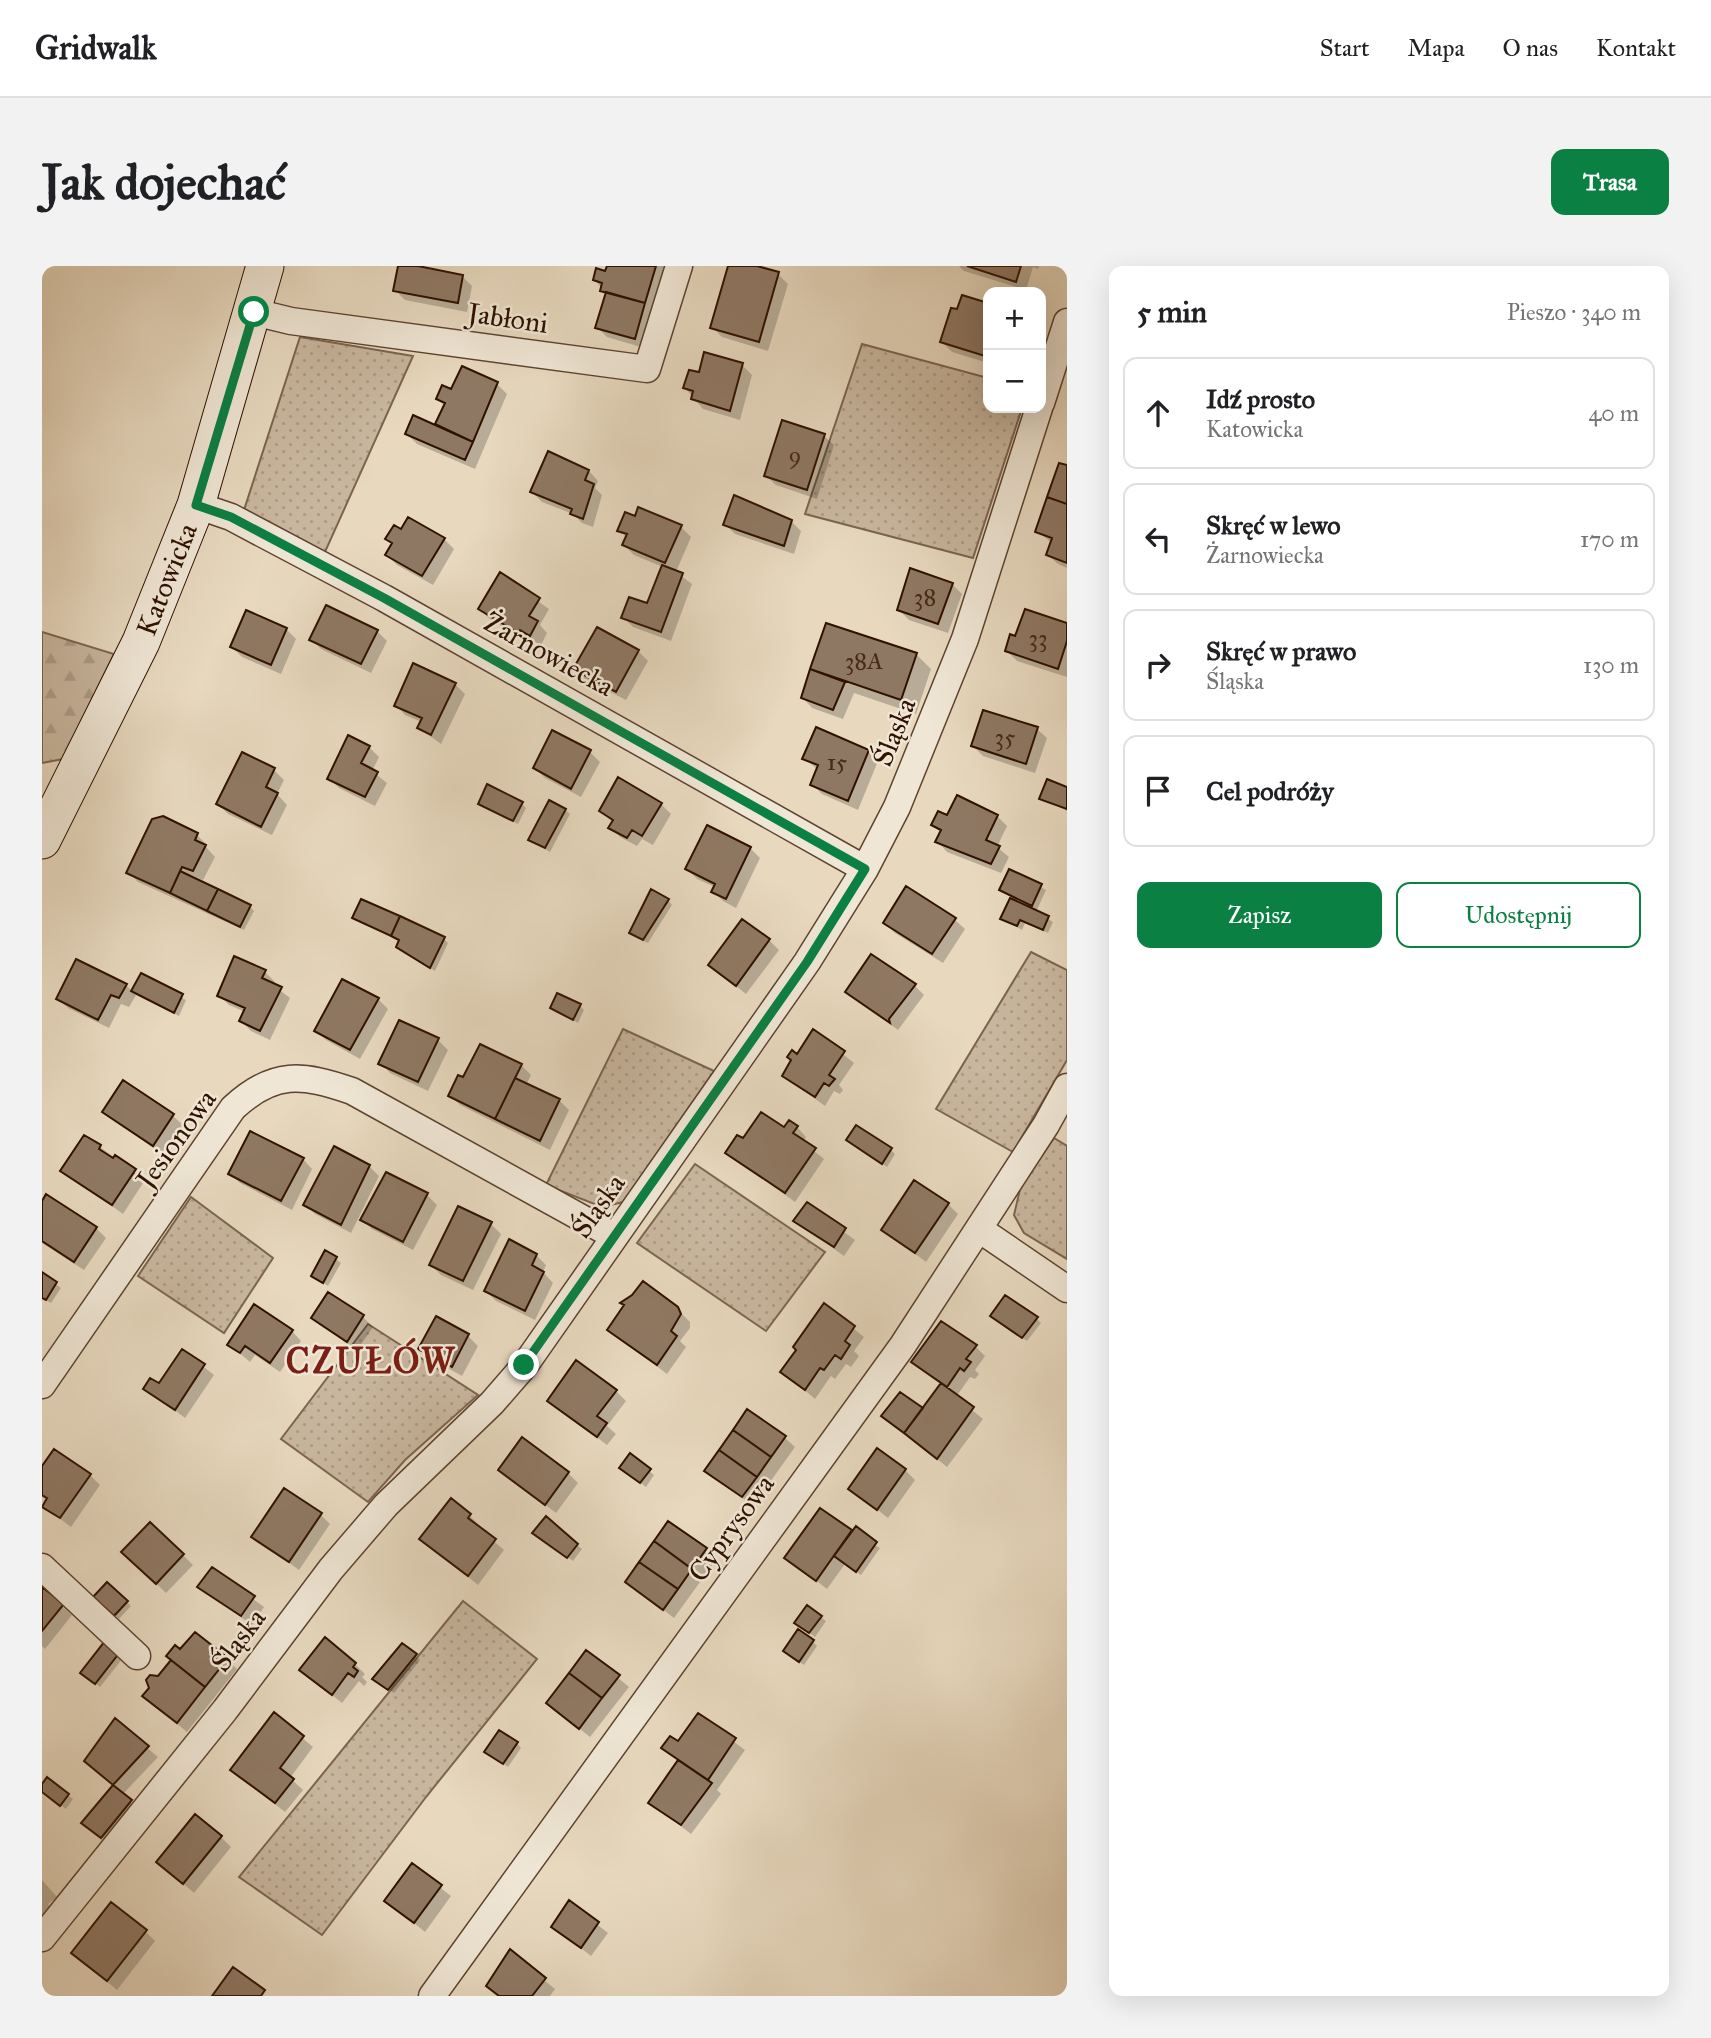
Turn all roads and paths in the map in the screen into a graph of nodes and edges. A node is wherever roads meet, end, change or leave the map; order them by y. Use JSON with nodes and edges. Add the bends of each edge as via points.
{"nodes":[{"id":1,"x":265,"y":266,"type":"edge"},
{"id":2,"x":679,"y":266,"type":"edge"},
{"id":3,"x":254,"y":312,"type":"junction"},
{"id":4,"x":1067,"y":322,"type":"edge"},
{"id":5,"x":1046,"y":387,"type":"edge"},
{"id":6,"x":1037,"y":413,"type":"edge"},
{"id":7,"x":196,"y":505,"type":"junction"},
{"id":8,"x":47,"y":819,"type":"edge"},
{"id":9,"x":865,"y":869,"type":"junction"},
{"id":10,"x":1067,"y":1087,"type":"edge"},
{"id":11,"x":979,"y":1229,"type":"junction"},
{"id":12,"x":614,"y":1236,"type":"junction"},
{"id":13,"x":1067,"y":1289,"type":"edge"},
{"id":14,"x":42,"y":1385,"type":"edge"},
{"id":15,"x":42,"y":1567,"type":"edge"},
{"id":16,"x":137,"y":1656,"type":"dead end"},
{"id":17,"x":42,"y":1938,"type":"edge"},
{"id":18,"x":432,"y":1996,"type":"edge"}],
"edges":[{"from":1,"to":3,"type":"main road","name":"Katowicka"},
{"from":2,"to":3,"type":"street","name":"Jabłoni","via":[[647,369],[291,321]]},
{"from":3,"to":7,"type":"main road","name":"Katowicka"},
{"from":4,"to":5,"type":"street","name":"Śląska"},
{"from":6,"to":9,"type":"street","name":"Śląska","via":[[965,639],[897,807]]},
{"from":7,"to":8,"type":"main road","name":"Katowicka","via":[[141,642]]},
{"from":7,"to":9,"type":"street","name":"Żarnowiecka","via":[[231,517],[384,598]]},
{"from":9,"to":12,"type":"street","name":"Śląska","via":[[807,962]]},
{"from":10,"to":11,"type":"street","name":"Cyprysowa"},
{"from":11,"to":13,"type":"street"},
{"from":11,"to":18,"type":"street","name":"Cyprysowa","via":[[903,1345]]},
{"from":12,"to":14,"type":"street","name":"Jesionowa","via":[[352,1091],[318,1079],[281,1078],[253,1090],[233,1108]]},
{"from":12,"to":17,"type":"street","name":"Śląska","via":[[524,1365],[492,1403],[386,1505],[331,1569],[217,1721]]},
{"from":15,"to":16,"type":"street"}]}
